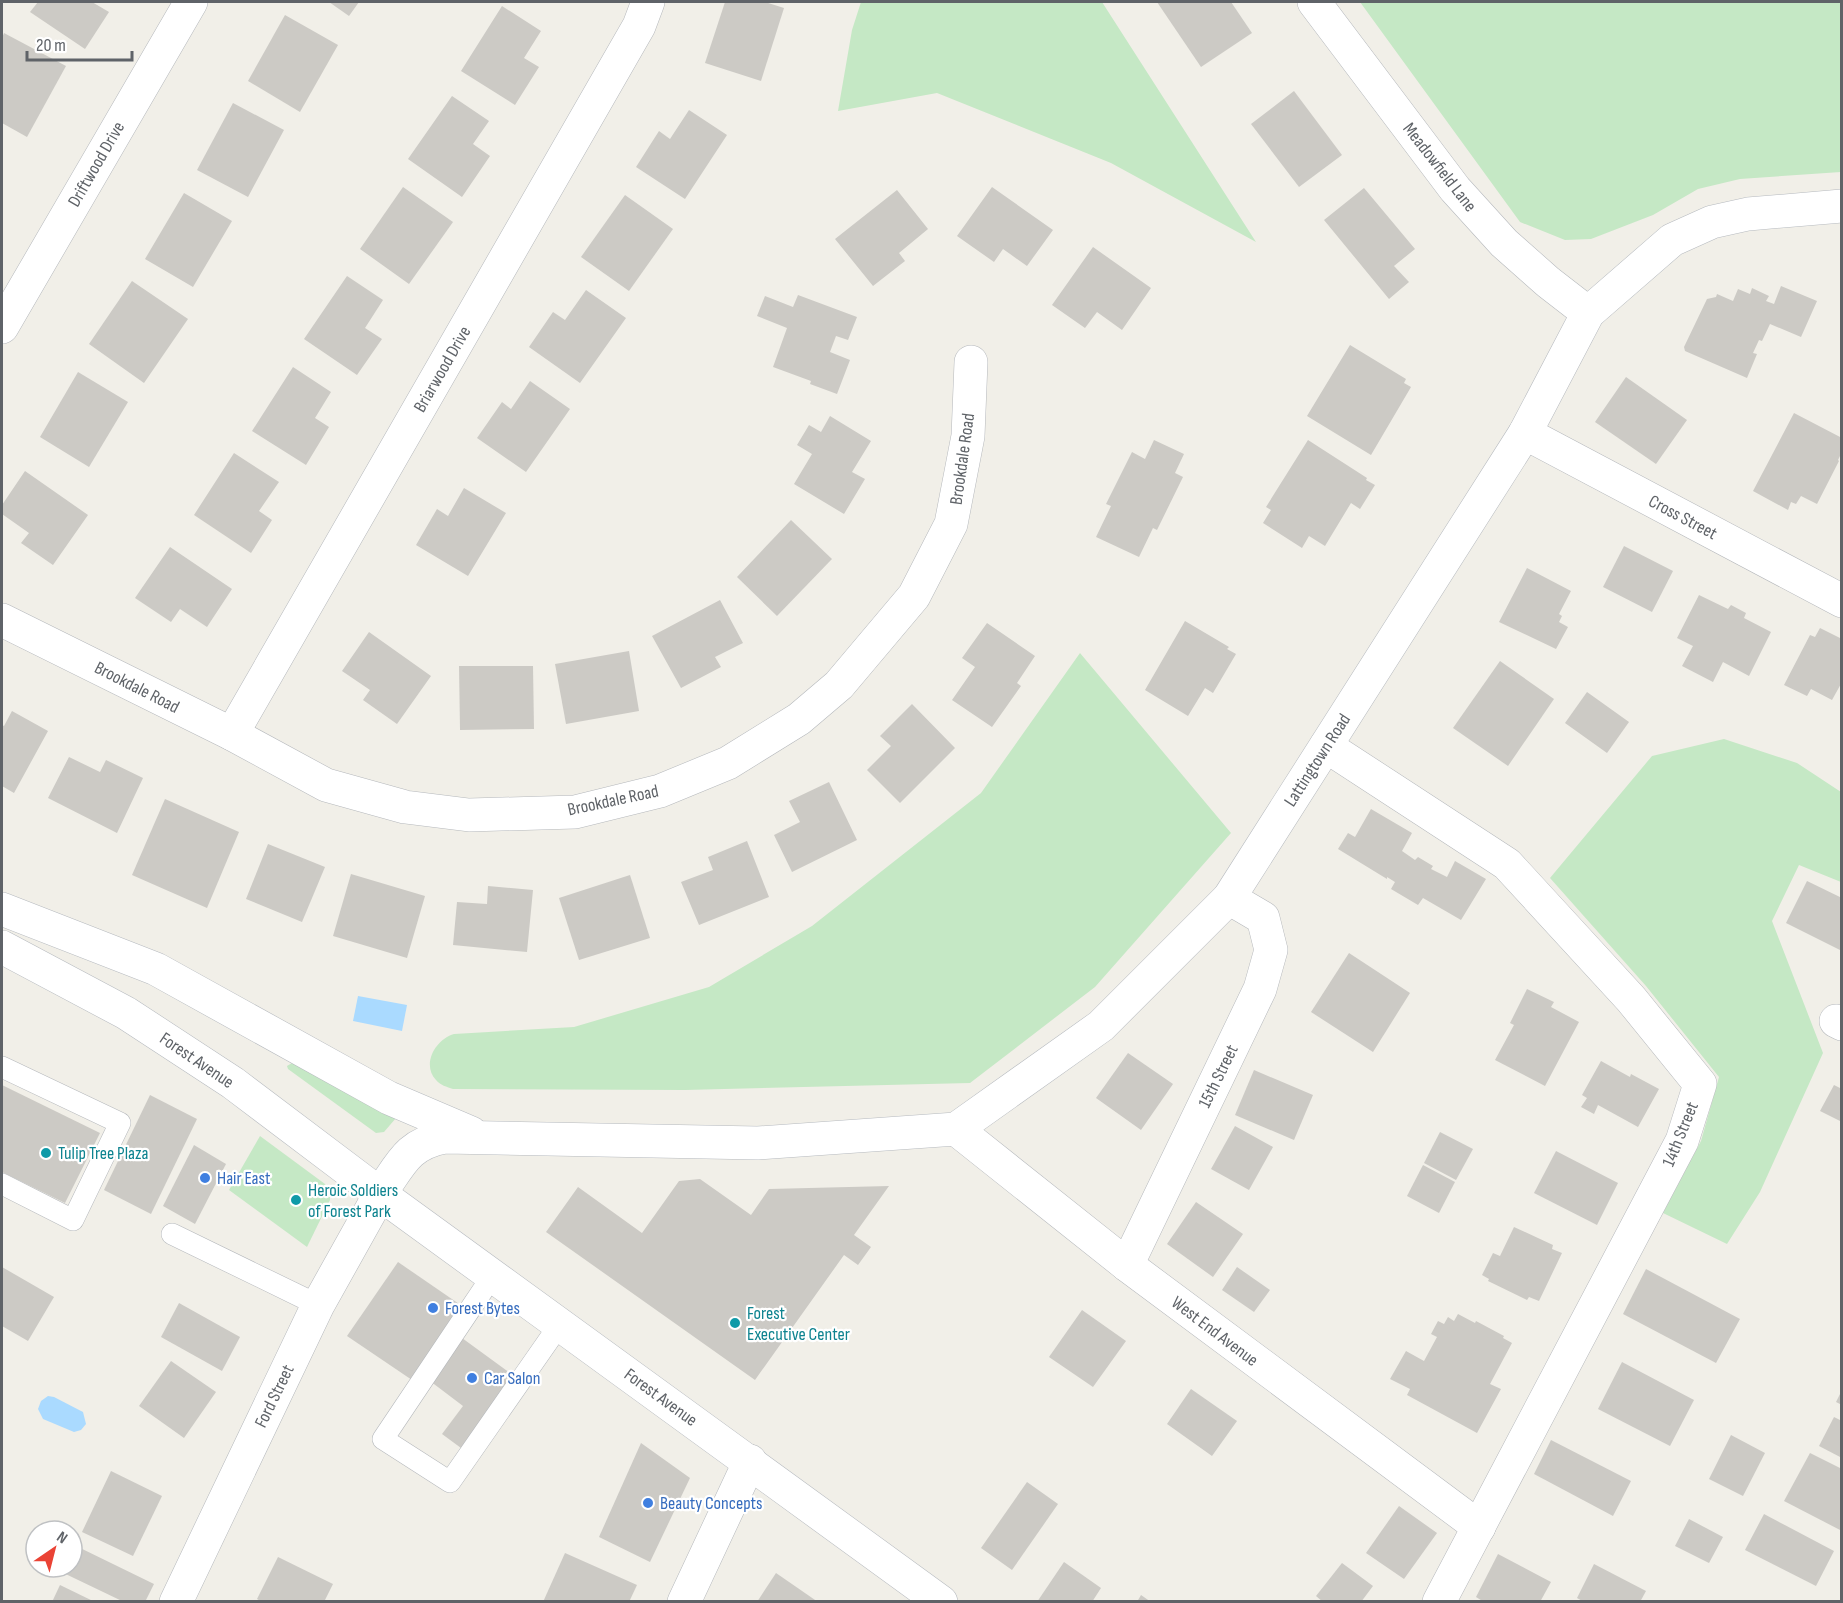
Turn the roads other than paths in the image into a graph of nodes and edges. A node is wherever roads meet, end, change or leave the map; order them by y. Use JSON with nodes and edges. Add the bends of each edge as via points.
{"nodes":[{"id":1,"x":191,"y":2,"type":"edge"},
{"id":2,"x":648,"y":2,"type":"edge"},
{"id":3,"x":1314,"y":2,"type":"edge"},
{"id":4,"x":1842,"y":206,"type":"edge"},
{"id":5,"x":1588,"y":313,"type":"junction"},
{"id":6,"x":2,"y":327,"type":"edge"},
{"id":7,"x":971,"y":362,"type":"dead end"},
{"id":8,"x":1525,"y":434,"type":"junction"},
{"id":9,"x":1842,"y":602,"type":"edge"},
{"id":10,"x":2,"y":620,"type":"edge"},
{"id":11,"x":232,"y":734,"type":"junction"},
{"id":12,"x":1326,"y":746,"type":"junction"},
{"id":13,"x":1229,"y":898,"type":"junction"},
{"id":14,"x":2,"y":909,"type":"edge"},
{"id":15,"x":2,"y":948,"type":"edge"},
{"id":16,"x":2,"y":1067,"type":"edge"},
{"id":17,"x":956,"y":1129,"type":"junction"},
{"id":18,"x":478,"y":1137,"type":"junction"},
{"id":19,"x":2,"y":1184,"type":"edge"},
{"id":20,"x":380,"y":1194,"type":"junction"},
{"id":21,"x":172,"y":1234,"type":"dead end"},
{"id":22,"x":1127,"y":1265,"type":"junction"},
{"id":23,"x":493,"y":1275,"type":"junction"},
{"id":24,"x":318,"y":1305,"type":"junction"},
{"id":25,"x":560,"y":1324,"type":"junction"},
{"id":26,"x":750,"y":1461,"type":"junction"},
{"id":27,"x":1479,"y":1527,"type":"junction"},
{"id":28,"x":176,"y":1602,"type":"edge"},
{"id":29,"x":684,"y":1602,"type":"edge"},
{"id":30,"x":941,"y":1602,"type":"edge"},
{"id":31,"x":1439,"y":1602,"type":"edge"}],
"edges":[{"from":1,"to":6,"type":"street","name":"Driftwood Drive"},
{"from":2,"to":11,"type":"street","name":"Briarwood Drive","via":[[633,36]]},
{"from":3,"to":5,"type":"street","name":"Meadowfield Lane","via":[[1455,189],[1504,243]]},
{"from":4,"to":5,"type":"street","via":[[1748,214],[1712,222],[1672,240]]},
{"from":5,"to":8,"type":"street","name":"Lattingtown Road"},
{"from":7,"to":11,"type":"street","name":"Brookdale Road","via":[[968,436],[951,524],[914,596],[839,685],[799,719],[728,763],[660,791],[575,812],[469,815],[405,807],[326,784]]},
{"from":8,"to":9,"type":"street","name":"Cross Street"},
{"from":8,"to":12,"type":"street","name":"Lattingtown Road"},
{"from":10,"to":11,"type":"street","name":"Brookdale Road"},
{"from":12,"to":13,"type":"street","name":"Lattingtown Road"},
{"from":12,"to":27,"type":"street","name":"14th Street","via":[[1507,864],[1631,999],[1700,1084],[1682,1141]]},
{"from":13,"to":17,"type":"street","name":"Lattingtown Road","via":[[1101,1026]]},
{"from":13,"to":22,"type":"street","name":"15th Street","via":[[1263,918],[1271,950],[1260,988]]},
{"from":14,"to":18,"type":"street","via":[[156,969],[390,1098]]},
{"from":15,"to":20,"type":"street","name":"Forest Avenue","via":[[126,1013],[233,1083]]},
{"from":16,"to":19,"type":"lane","via":[[120,1123],[73,1220]]},
{"from":17,"to":18,"type":"street","via":[[758,1143]]},
{"from":17,"to":22,"type":"street","name":"West End Avenue"},
{"from":18,"to":20,"type":"street","via":[[445,1137],[418,1144]]},
{"from":20,"to":23,"type":"street","name":"Forest Avenue"},
{"from":20,"to":24,"type":"street","name":"Ford Street"},
{"from":21,"to":24,"type":"lane"},
{"from":22,"to":27,"type":"street","name":"West End Avenue"},
{"from":23,"to":25,"type":"street","name":"Forest Avenue"},
{"from":23,"to":25,"type":"lane","via":[[383,1439],[450,1482]]},
{"from":24,"to":28,"type":"street","name":"Ford Street"},
{"from":25,"to":26,"type":"street","name":"Forest Avenue"},
{"from":26,"to":29,"type":"street"},
{"from":26,"to":30,"type":"street","name":"Forest Avenue"},
{"from":27,"to":31,"type":"street","name":"14th Street"}]}
